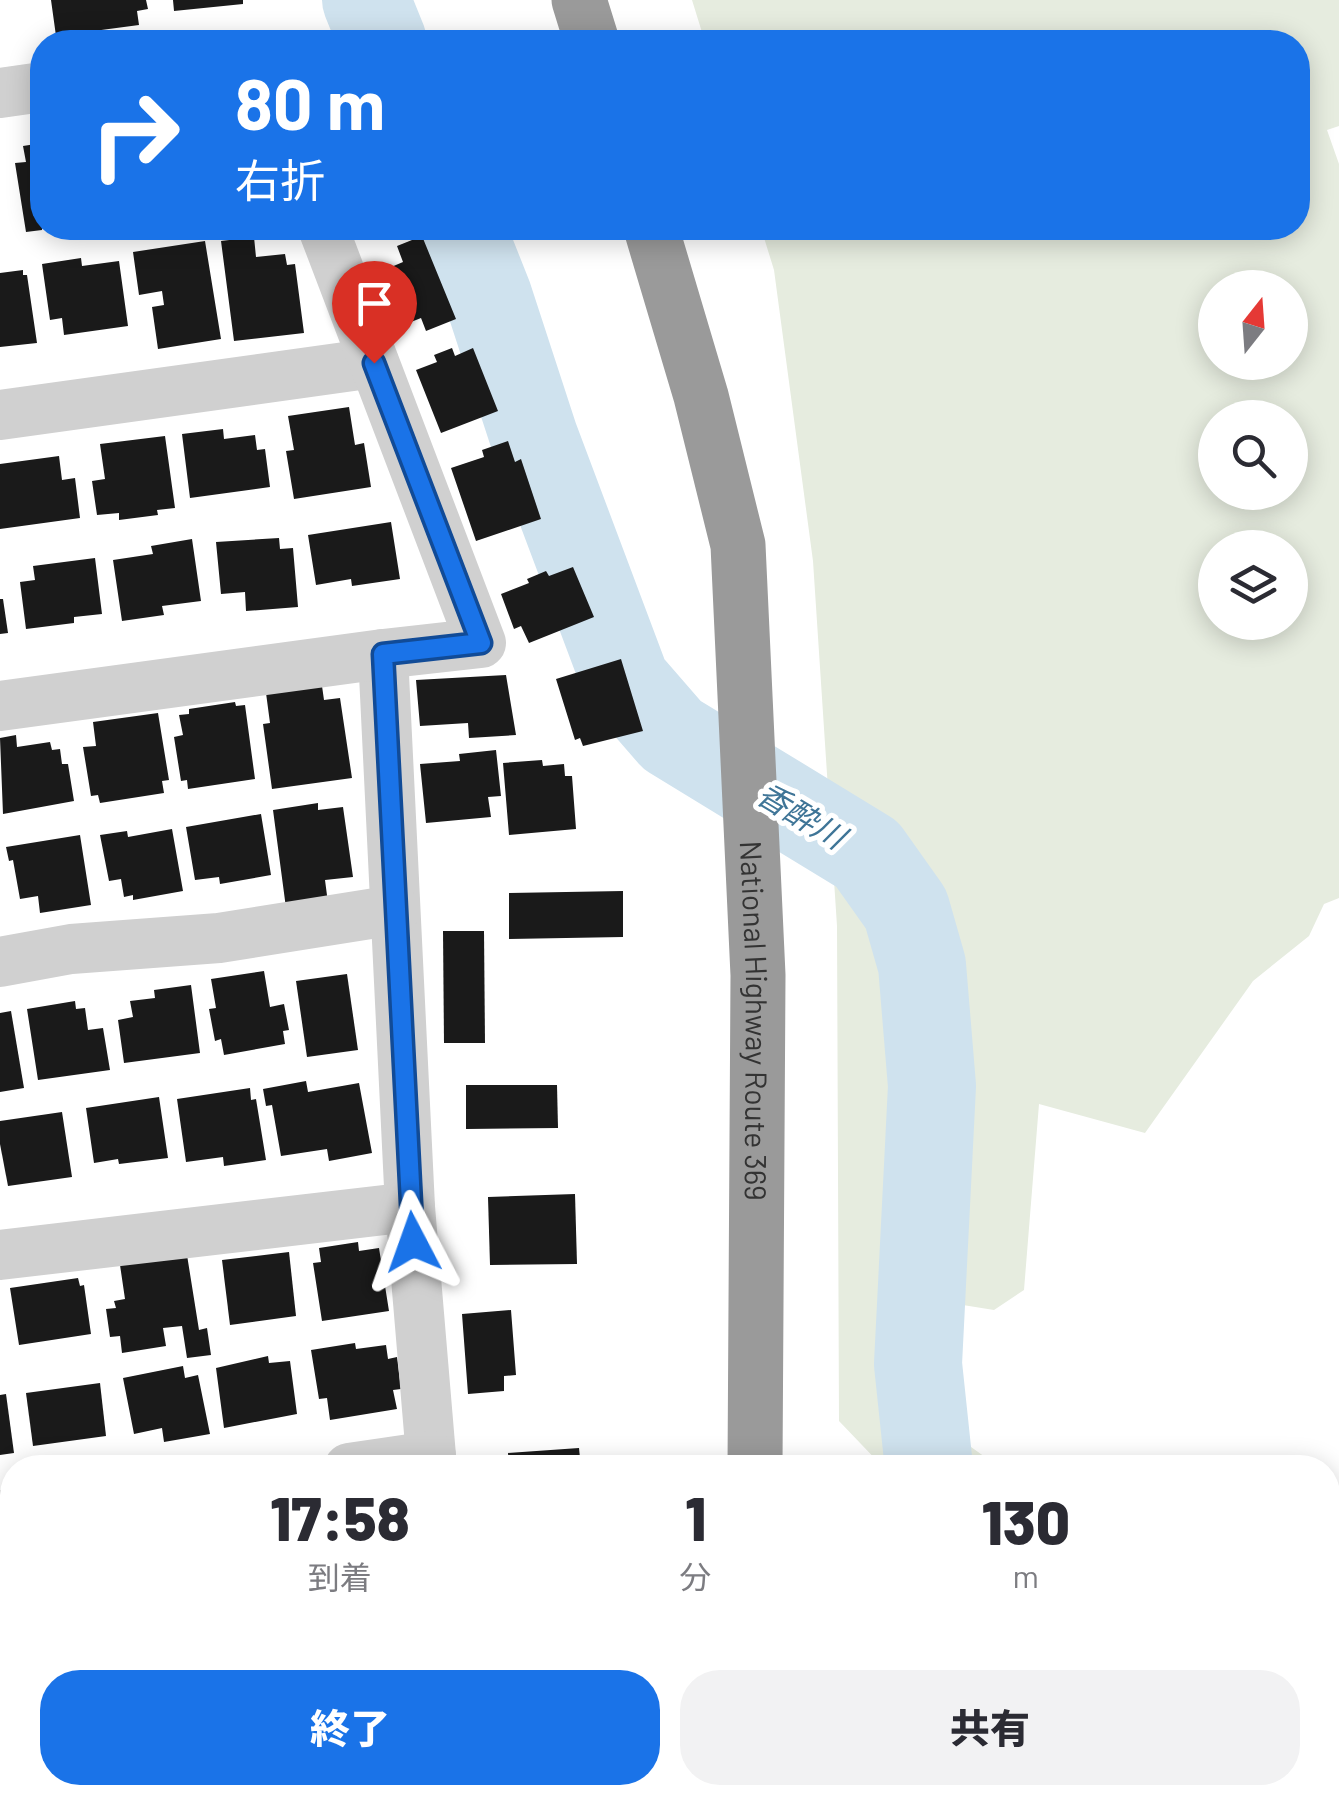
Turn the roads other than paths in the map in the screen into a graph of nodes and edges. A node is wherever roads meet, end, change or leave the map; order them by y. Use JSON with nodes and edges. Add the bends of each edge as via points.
{"nodes":[{"id":1,"x":579,"y":0,"type":"edge"},
{"id":2,"x":588,"y":30,"type":"edge"},
{"id":3,"x":30,"y":88,"type":"edge"},
{"id":4,"x":0,"y":93,"type":"edge"},
{"id":5,"x":328,"y":240,"type":"edge"},
{"id":6,"x":654,"y":240,"type":"edge"},
{"id":7,"x":374,"y":363,"type":"junction"},
{"id":8,"x":0,"y":416,"type":"edge"},
{"id":9,"x":383,"y":654,"type":"junction"},
{"id":10,"x":0,"y":706,"type":"edge"},
{"id":11,"x":395,"y":910,"type":"junction"},
{"id":12,"x":0,"y":962,"type":"edge"},
{"id":13,"x":410,"y":1206,"type":"junction"},
{"id":14,"x":0,"y":1255,"type":"edge"},
{"id":15,"x":431,"y":1455,"type":"edge"},
{"id":16,"x":756,"y":1455,"type":"edge"}],
"edges":[{"from":1,"to":2,"type":"highway"},
{"from":3,"to":4,"type":"street"},
{"from":5,"to":7,"type":"street"},
{"from":6,"to":16,"type":"highway","name":"National Highway Route 369","via":[[738,545],[758,976]]},
{"from":7,"to":8,"type":"street"},
{"from":7,"to":9,"type":"street","via":[[481,643]]},
{"from":9,"to":10,"type":"street"},
{"from":9,"to":11,"type":"street"},
{"from":11,"to":12,"type":"street"},
{"from":11,"to":13,"type":"street"},
{"from":13,"to":14,"type":"street"},
{"from":13,"to":15,"type":"street"}]}
